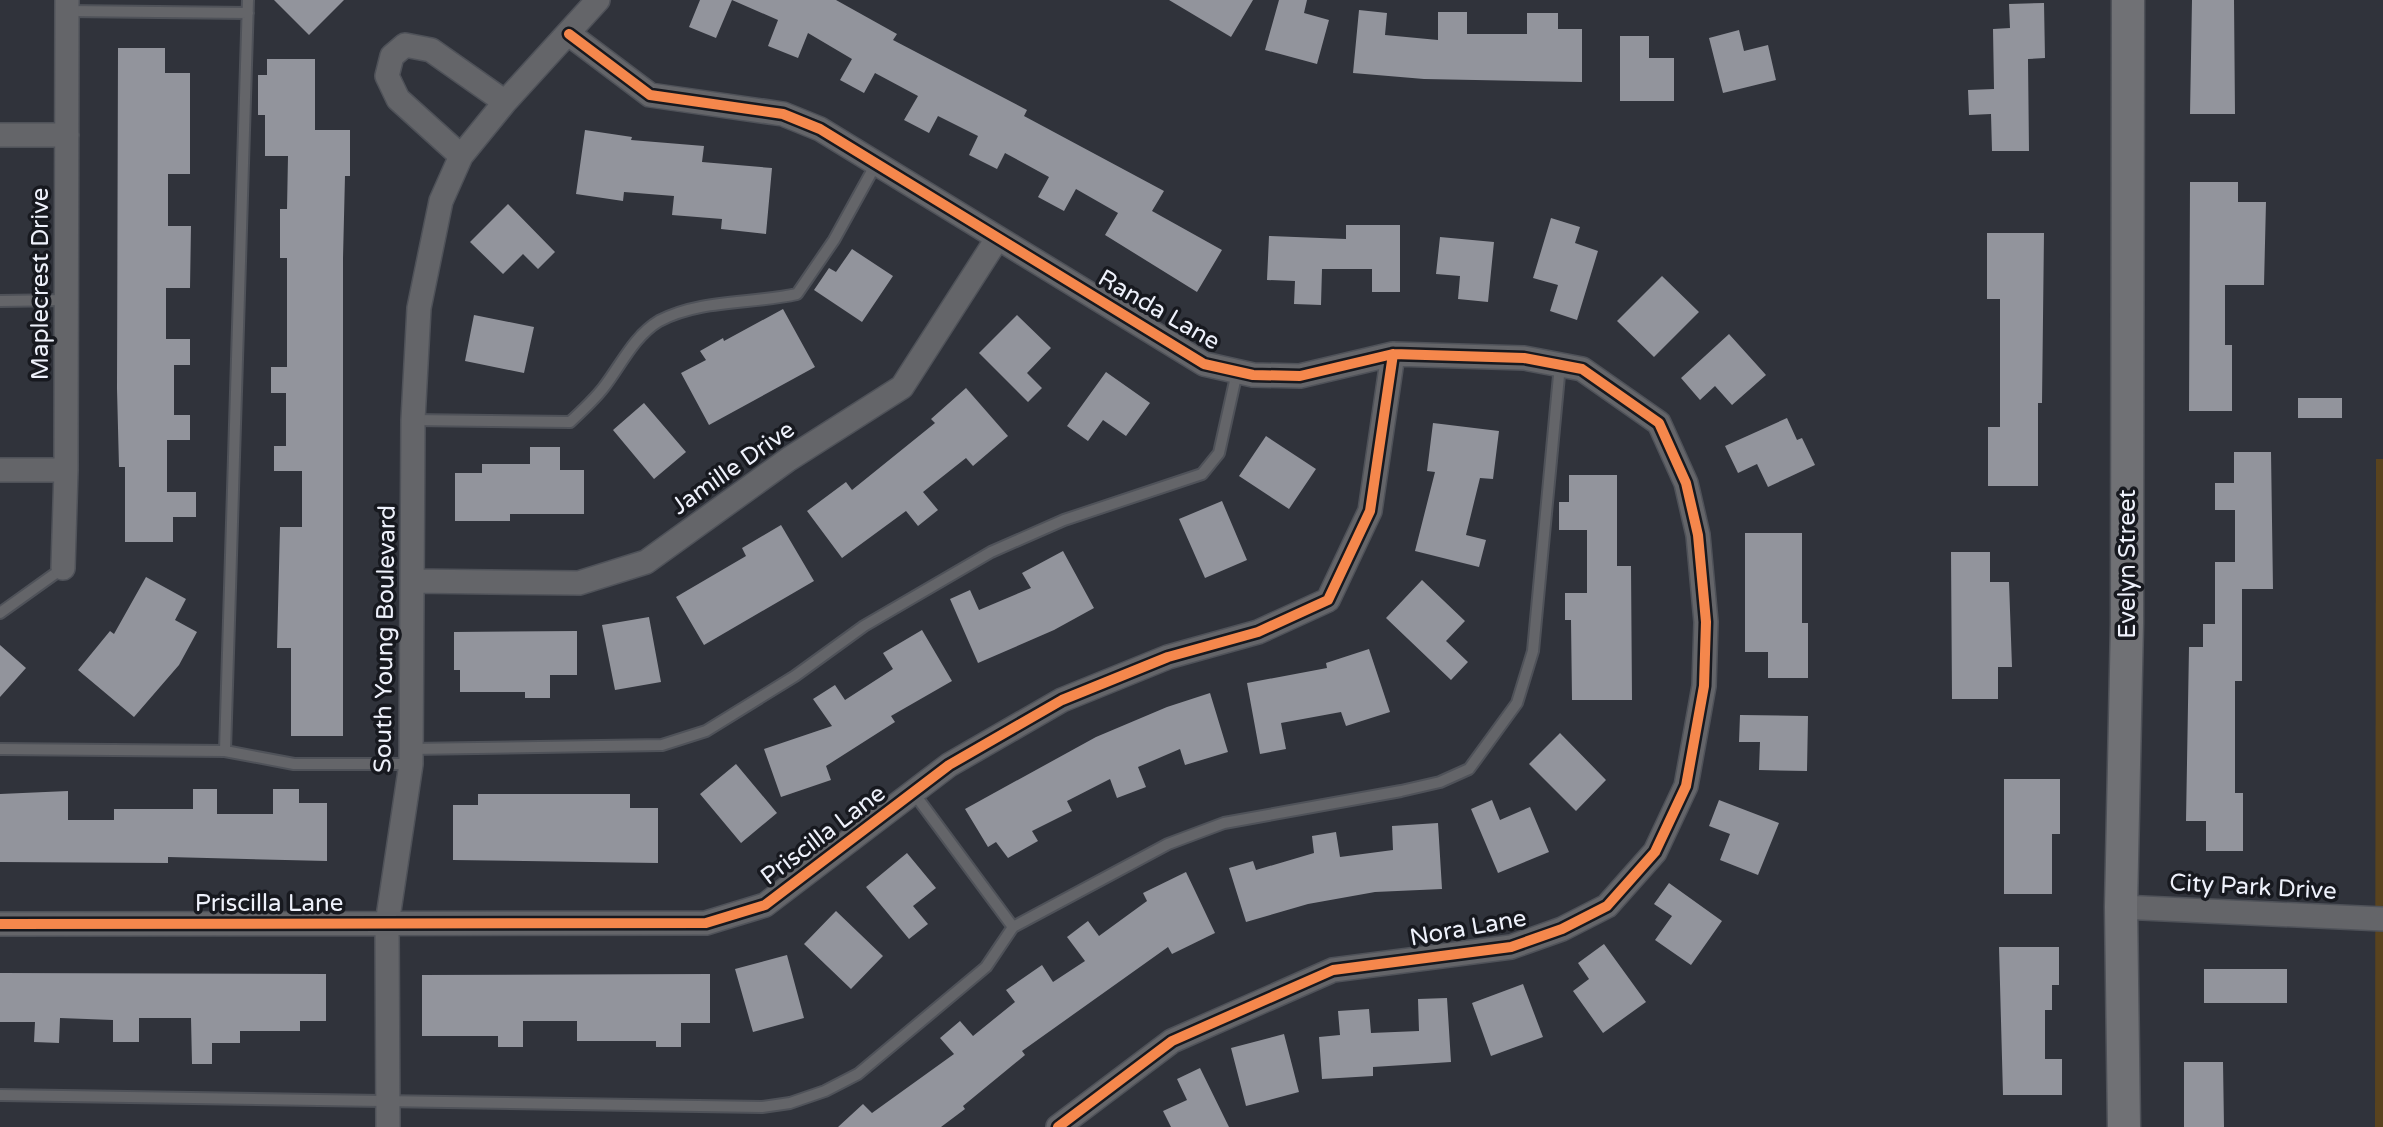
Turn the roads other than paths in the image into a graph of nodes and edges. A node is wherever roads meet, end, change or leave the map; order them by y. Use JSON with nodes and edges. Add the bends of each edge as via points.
{"nodes":[{"id":1,"x":248,"y":0,"type":"edge"},
{"id":2,"x":598,"y":0,"type":"edge"},
{"id":3,"x":2128,"y":0,"type":"edge"},
{"id":4,"x":67,"y":6,"type":"edge"},
{"id":5,"x":248,"y":13,"type":"junction"},
{"id":6,"x":569,"y":34,"type":"junction"},
{"id":7,"x":505,"y":102,"type":"junction"},
{"id":8,"x":0,"y":135,"type":"edge"},
{"id":9,"x":67,"y":135,"type":"junction"},
{"id":10,"x":461,"y":156,"type":"junction"},
{"id":11,"x":876,"y":164,"type":"junction"},
{"id":12,"x":997,"y":239,"type":"junction"},
{"id":13,"x":67,"y":300,"type":"junction"},
{"id":14,"x":0,"y":301,"type":"edge"},
{"id":15,"x":1394,"y":354,"type":"junction"},
{"id":16,"x":1560,"y":365,"type":"junction"},
{"id":17,"x":1237,"y":372,"type":"junction"},
{"id":18,"x":413,"y":420,"type":"junction"},
{"id":19,"x":0,"y":470,"type":"edge"},
{"id":20,"x":66,"y":470,"type":"junction"},
{"id":21,"x":1698,"y":535,"type":"joint"},
{"id":22,"x":63,"y":568,"type":"joint"},
{"id":23,"x":413,"y":581,"type":"junction"},
{"id":24,"x":0,"y":612,"type":"edge"},
{"id":25,"x":0,"y":749,"type":"edge"},
{"id":26,"x":225,"y":751,"type":"junction"},
{"id":27,"x":411,"y":757,"type":"junction"},
{"id":28,"x":914,"y":792,"type":"junction"},
{"id":29,"x":2122,"y":907,"type":"junction"},
{"id":30,"x":2383,"y":919,"type":"edge"},
{"id":31,"x":0,"y":924,"type":"edge"},
{"id":32,"x":387,"y":924,"type":"junction"},
{"id":33,"x":1013,"y":927,"type":"junction"},
{"id":34,"x":0,"y":1095,"type":"edge"},
{"id":35,"x":388,"y":1099,"type":"junction"},
{"id":36,"x":388,"y":1127,"type":"edge"},
{"id":37,"x":1058,"y":1127,"type":"edge"},
{"id":38,"x":2124,"y":1127,"type":"edge"}],
"edges":[{"from":1,"to":5,"type":"lane"},
{"from":2,"to":6,"type":"street","name":"South Young Boulevard"},
{"from":3,"to":29,"type":"street","name":"Evelyn Street"},
{"from":4,"to":5,"type":"lane"},
{"from":4,"to":9,"type":"street","name":"Maplecrest Drive"},
{"from":5,"to":26,"type":"lane"},
{"from":6,"to":7,"type":"street","name":"South Young Boulevard"},
{"from":6,"to":11,"type":"street","name":"Randa Lane","via":[[650,95],[783,114],[820,129]]},
{"from":7,"to":10,"type":"street","name":"South Young Boulevard"},
{"from":7,"to":10,"type":"street","via":[[431,50],[405,44],[392,55],[387,76],[398,99]]},
{"from":8,"to":9,"type":"street"},
{"from":9,"to":13,"type":"street","name":"Maplecrest Drive"},
{"from":10,"to":18,"type":"street","name":"South Young Boulevard","via":[[441,201],[419,308]]},
{"from":11,"to":12,"type":"street","name":"Randa Lane"},
{"from":11,"to":18,"type":"lane","via":[[834,240],[797,294],[704,307],[659,321],[638,340],[605,387],[569,422]]},
{"from":12,"to":17,"type":"street","name":"Randa Lane","via":[[1204,364]]},
{"from":12,"to":23,"type":"street","name":"Jamille Drive","via":[[902,387],[789,458],[646,562],[579,583]]},
{"from":13,"to":14,"type":"lane"},
{"from":13,"to":20,"type":"street","name":"Maplecrest Drive"},
{"from":15,"to":16,"type":"street","name":"Randa Lane","via":[[1524,358]]},
{"from":15,"to":17,"type":"street","name":"Randa Lane","via":[[1300,376]]},
{"from":15,"to":28,"type":"street","name":"Priscilla Lane","via":[[1370,511],[1328,600],[1258,632],[1168,657],[1062,700],[949,765]]},
{"from":16,"to":21,"type":"street","name":"Randa Lane","via":[[1582,369],[1659,423],[1686,483]]},
{"from":16,"to":33,"type":"lane","via":[[1533,651],[1517,703],[1469,769],[1401,792],[1224,822],[1168,844]]},
{"from":17,"to":27,"type":"lane","via":[[1219,453],[1202,474],[1064,520],[991,552],[864,626],[706,731],[662,745]]},
{"from":18,"to":23,"type":"street","name":"South Young Boulevard"},
{"from":19,"to":20,"type":"street"},
{"from":20,"to":22,"type":"street","name":"Maplecrest Drive"},
{"from":21,"to":37,"type":"street","name":"Nora Lane","via":[[1706,622],[1704,685],[1686,786],[1655,852],[1607,906],[1511,947],[1333,970],[1172,1041]]},
{"from":22,"to":24,"type":"lane"},
{"from":23,"to":27,"type":"street","name":"South Young Boulevard"},
{"from":25,"to":26,"type":"lane"},
{"from":26,"to":27,"type":"lane","via":[[294,764]]},
{"from":27,"to":32,"type":"street","name":"South Young Boulevard"},
{"from":28,"to":32,"type":"street","name":"Priscilla Lane","via":[[765,905],[706,923]]},
{"from":28,"to":33,"type":"lane"},
{"from":29,"to":30,"type":"street","name":"City Park Drive"},
{"from":29,"to":38,"type":"street","name":"Evelyn Street"},
{"from":31,"to":32,"type":"street","name":"Priscilla Lane"},
{"from":32,"to":35,"type":"street","name":"South Young Boulevard"},
{"from":33,"to":35,"type":"lane","via":[[986,967],[858,1074],[790,1103],[762,1107]]},
{"from":34,"to":35,"type":"lane"},
{"from":35,"to":36,"type":"street","name":"South Young Boulevard"}]}
